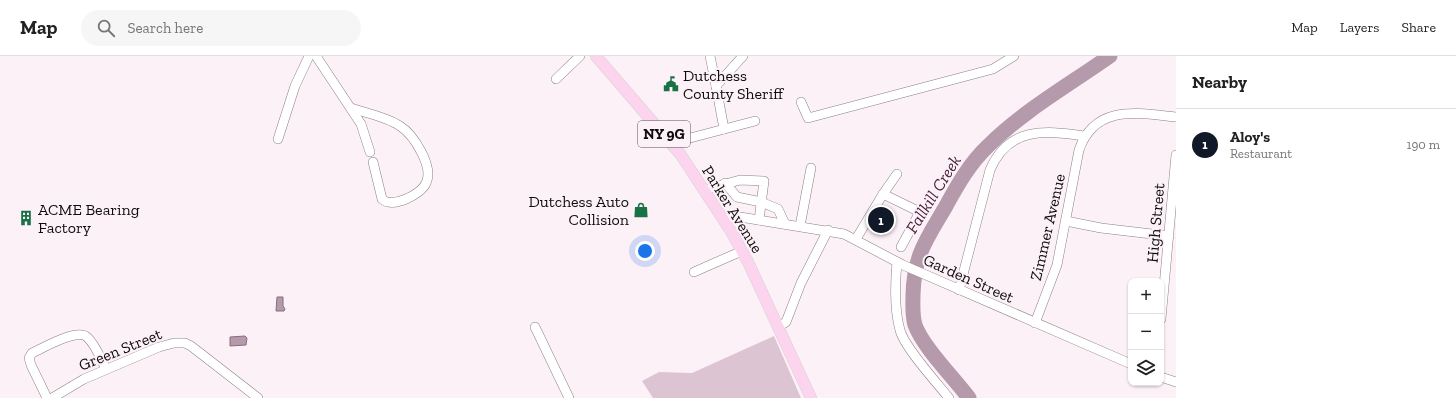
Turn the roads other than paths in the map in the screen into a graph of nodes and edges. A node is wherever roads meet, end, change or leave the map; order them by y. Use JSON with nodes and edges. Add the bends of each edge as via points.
{"nodes":[{"id":1,"x":309,"y":56,"type":"edge"},
{"id":2,"x":316,"y":56,"type":"edge"},
{"id":3,"x":580,"y":56,"type":"edge"},
{"id":4,"x":596,"y":56,"type":"edge"},
{"id":5,"x":710,"y":56,"type":"edge"},
{"id":6,"x":743,"y":56,"type":"edge"},
{"id":7,"x":1014,"y":56,"type":"edge"},
{"id":8,"x":556,"y":79,"type":"dead end"},
{"id":9,"x":716,"y":86,"type":"junction"},
{"id":10,"x":801,"y":102,"type":"dead end"},
{"id":11,"x":351,"y":108,"type":"junction"},
{"id":12,"x":1176,"y":117,"type":"edge"},
{"id":13,"x":754,"y":121,"type":"dead end"},
{"id":14,"x":724,"y":129,"type":"junction"},
{"id":15,"x":1084,"y":136,"type":"junction"},
{"id":16,"x":278,"y":139,"type":"dead end"},
{"id":17,"x":671,"y":143,"type":"junction"},
{"id":18,"x":370,"y":152,"type":"dead end"},
{"id":19,"x":1176,"y":155,"type":"edge"},
{"id":20,"x":373,"y":162,"type":"dead end"},
{"id":21,"x":811,"y":168,"type":"dead end"},
{"id":22,"x":898,"y":174,"type":"dead end"},
{"id":23,"x":725,"y":184,"type":"junction"},
{"id":24,"x":704,"y":190,"type":"junction"},
{"id":25,"x":883,"y":194,"type":"junction"},
{"id":26,"x":761,"y":202,"type":"junction"},
{"id":27,"x":723,"y":219,"type":"junction"},
{"id":28,"x":759,"y":220,"type":"junction"},
{"id":29,"x":1066,"y":221,"type":"junction"},
{"id":30,"x":785,"y":224,"type":"junction"},
{"id":31,"x":800,"y":226,"type":"junction"},
{"id":32,"x":828,"y":230,"type":"junction"},
{"id":33,"x":1169,"y":236,"type":"junction"},
{"id":34,"x":856,"y":239,"type":"junction"},
{"id":35,"x":901,"y":247,"type":"dead end"},
{"id":36,"x":742,"y":251,"type":"junction"},
{"id":37,"x":896,"y":262,"type":"junction"},
{"id":38,"x":694,"y":272,"type":"dead end"},
{"id":39,"x":960,"y":290,"type":"junction"},
{"id":40,"x":1161,"y":314,"type":"edge"},
{"id":41,"x":1035,"y":323,"type":"junction"},
{"id":42,"x":535,"y":326,"type":"dead end"},
{"id":43,"x":778,"y":327,"type":"junction"},
{"id":44,"x":1128,"y":363,"type":"edge"},
{"id":45,"x":106,"y":369,"type":"junction"},
{"id":46,"x":1164,"y":378,"type":"edge"},
{"id":47,"x":1176,"y":382,"type":"edge"},
{"id":48,"x":47,"y":398,"type":"edge"},
{"id":49,"x":52,"y":398,"type":"edge"},
{"id":50,"x":258,"y":398,"type":"edge"},
{"id":51,"x":569,"y":398,"type":"edge"},
{"id":52,"x":811,"y":398,"type":"edge"},
{"id":53,"x":949,"y":398,"type":"edge"}],
"edges":[{"from":1,"to":16,"type":"street","via":[[294,86]]},
{"from":2,"to":11,"type":"street"},
{"from":3,"to":8,"type":"street"},
{"from":4,"to":17,"type":"main road","name":"Parker Avenue","number":"NY 9G"},
{"from":5,"to":9,"type":"street"},
{"from":6,"to":9,"type":"street"},
{"from":7,"to":10,"type":"street","via":[[993,69],[808,118]]},
{"from":9,"to":14,"type":"street"},
{"from":11,"to":18,"type":"street","via":[[364,129]]},
{"from":11,"to":20,"type":"street","via":[[399,125],[410,134],[418,144],[428,172],[427,182],[411,196],[390,203],[385,202]]},
{"from":12,"to":15,"type":"street","via":[[1131,113],[1111,116],[1094,125]]},
{"from":13,"to":14,"type":"street"},
{"from":14,"to":17,"type":"street"},
{"from":15,"to":29,"type":"street","name":"Zimmer Avenue"},
{"from":15,"to":39,"type":"street","via":[[1035,133],[1015,139],[1003,147],[990,170]]},
{"from":17,"to":24,"type":"main road","name":"Parker Avenue","number":"NY 9G"},
{"from":19,"to":33,"type":"street","name":"High Street"},
{"from":21,"to":31,"type":"street"},
{"from":22,"to":25,"type":"street"},
{"from":23,"to":24,"type":"street"},
{"from":23,"to":26,"type":"street","via":[[736,197]]},
{"from":23,"to":26,"type":"street","via":[[740,180],[764,181]]},
{"from":24,"to":27,"type":"main road","name":"Parker Avenue","number":"NY 9G"},
{"from":25,"to":34,"type":"street"},
{"from":25,"to":35,"type":"street","via":[[920,212]]},
{"from":26,"to":28,"type":"street"},
{"from":26,"to":30,"type":"street","via":[[778,209]]},
{"from":27,"to":28,"type":"street","name":"Garden Street","via":[[734,217]]},
{"from":27,"to":36,"type":"main road","name":"Parker Avenue","number":"NY 9G"},
{"from":28,"to":30,"type":"street","name":"Garden Street"},
{"from":29,"to":33,"type":"street"},
{"from":29,"to":41,"type":"street","name":"Zimmer Avenue","via":[[1057,265]]},
{"from":30,"to":31,"type":"street","name":"Garden Street"},
{"from":31,"to":32,"type":"street","name":"Garden Street"},
{"from":32,"to":34,"type":"street","name":"Garden Street"},
{"from":32,"to":43,"type":"street","via":[[801,283],[786,322]]},
{"from":33,"to":40,"type":"street","name":"High Street"},
{"from":34,"to":37,"type":"street","name":"Garden Street"},
{"from":36,"to":38,"type":"street"},
{"from":36,"to":43,"type":"main road","name":"Parker Avenue","number":"NY 9G"},
{"from":37,"to":39,"type":"street","name":"Garden Street"},
{"from":37,"to":53,"type":"street","via":[[896,302],[900,330],[908,345]]},
{"from":39,"to":41,"type":"street","name":"Garden Street"},
{"from":41,"to":44,"type":"street","name":"Garden Street"},
{"from":42,"to":51,"type":"street"},
{"from":43,"to":52,"type":"main road","name":"Parker Avenue","number":"NY 9G"},
{"from":45,"to":48,"type":"street","via":[[92,342],[86,336],[66,338],[32,353],[31,365]]},
{"from":45,"to":49,"type":"street","name":"Green Street"},
{"from":45,"to":50,"type":"street","name":"Green Street","via":[[158,347],[185,343]]},
{"from":46,"to":47,"type":"street"}]}
